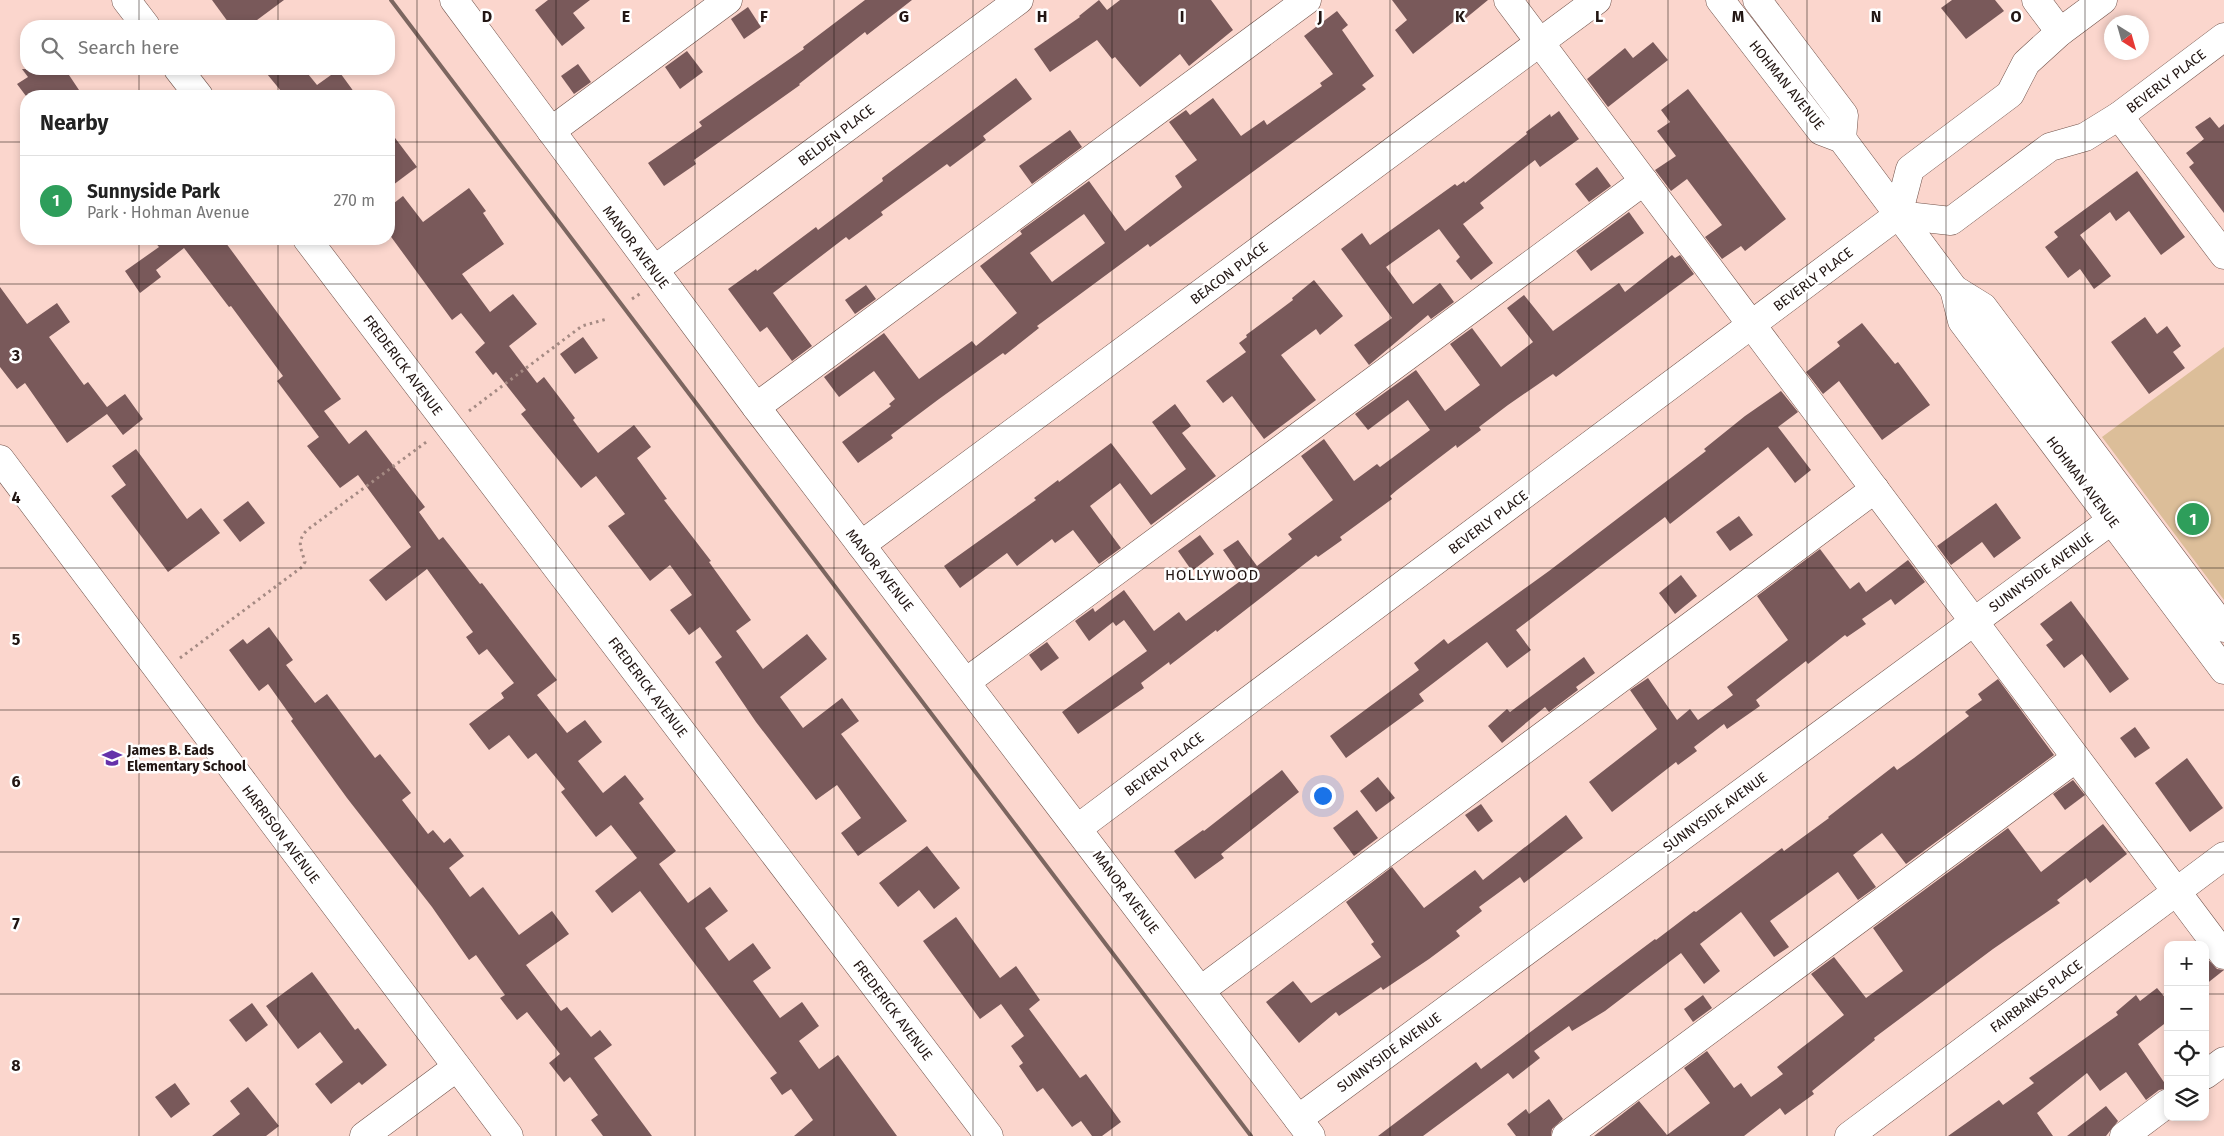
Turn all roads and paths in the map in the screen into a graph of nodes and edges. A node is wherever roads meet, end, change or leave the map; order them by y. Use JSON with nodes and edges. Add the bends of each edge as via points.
{"nodes":[{"id":1,"x":126,"y":0,"type":"edge"},
{"id":2,"x":454,"y":0,"type":"edge"},
{"id":3,"x":728,"y":0,"type":"edge"},
{"id":4,"x":1019,"y":0,"type":"edge"},
{"id":5,"x":1307,"y":0,"type":"edge"},
{"id":6,"x":1508,"y":0,"type":"edge"},
{"id":7,"x":1597,"y":0,"type":"edge"},
{"id":8,"x":1720,"y":0,"type":"edge"},
{"id":9,"x":1757,"y":0,"type":"edge"},
{"id":10,"x":2036,"y":0,"type":"edge"},
{"id":11,"x":2103,"y":0,"type":"edge"},
{"id":12,"x":141,"y":20,"type":"edge"},
{"id":13,"x":2060,"y":32,"type":"junction"},
{"id":14,"x":2224,"y":37,"type":"edge"},
{"id":15,"x":1540,"y":43,"type":"junction"},
{"id":16,"x":183,"y":75,"type":"edge"},
{"id":17,"x":194,"y":90,"type":"edge"},
{"id":18,"x":2119,"y":116,"type":"junction"},
{"id":19,"x":551,"y":131,"type":"junction"},
{"id":20,"x":1842,"y":139,"type":"junction"},
{"id":21,"x":1644,"y":181,"type":"junction"},
{"id":22,"x":1898,"y":215,"type":"junction"},
{"id":23,"x":312,"y":245,"type":"edge"},
{"id":24,"x":2224,"y":255,"type":"edge"},
{"id":25,"x":654,"y":270,"type":"junction"},
{"id":26,"x":607,"y":319,"type":"dead end"},
{"id":27,"x":1752,"y":325,"type":"junction"},
{"id":28,"x":756,"y":407,"type":"junction"},
{"id":29,"x":465,"y":414,"type":"dead end"},
{"id":30,"x":430,"y":440,"type":"dead end"},
{"id":31,"x":0,"y":459,"type":"edge"},
{"id":32,"x":1875,"y":488,"type":"junction"},
{"id":33,"x":2122,"y":513,"type":"junction"},
{"id":34,"x":861,"y":545,"type":"junction"},
{"id":35,"x":1974,"y":621,"type":"junction"},
{"id":36,"x":2224,"y":628,"type":"edge"},
{"id":37,"x":177,"y":660,"type":"dead end"},
{"id":38,"x":2224,"y":670,"type":"edge"},
{"id":39,"x":966,"y":682,"type":"junction"},
{"id":40,"x":2076,"y":758,"type":"junction"},
{"id":41,"x":1078,"y":828,"type":"junction"},
{"id":42,"x":2224,"y":856,"type":"edge"},
{"id":43,"x":2176,"y":892,"type":"junction"},
{"id":44,"x":2224,"y":956,"type":"edge"},
{"id":45,"x":1201,"y":990,"type":"junction"},
{"id":46,"x":2224,"y":1061,"type":"edge"},
{"id":47,"x":457,"y":1067,"type":"junction"},
{"id":48,"x":2209,"y":1072,"type":"edge"},
{"id":49,"x":2164,"y":1106,"type":"edge"},
{"id":50,"x":1305,"y":1127,"type":"edge"},
{"id":51,"x":364,"y":1136,"type":"edge"},
{"id":52,"x":509,"y":1136,"type":"edge"},
{"id":53,"x":989,"y":1136,"type":"edge"},
{"id":54,"x":1566,"y":1136,"type":"edge"},
{"id":55,"x":1848,"y":1136,"type":"edge"},
{"id":56,"x":2124,"y":1136,"type":"edge"}],
"edges":[{"from":1,"to":12,"type":"street"},
{"from":2,"to":19,"type":"street","name":"MANOR AVENUE"},
{"from":3,"to":19,"type":"street"},
{"from":4,"to":25,"type":"street","name":"BELDEN PLACE"},
{"from":5,"to":28,"type":"street"},
{"from":6,"to":15,"type":"street"},
{"from":7,"to":15,"type":"street","name":"BEACON PLACE"},
{"from":8,"to":20,"type":"street","name":"HOHMAN AVENUE","via":[[1820,131]]},
{"from":9,"to":20,"type":"street","name":"HOHMAN AVENUE","via":[[1844,115]]},
{"from":10,"to":13,"type":"street"},
{"from":11,"to":13,"type":"street"},
{"from":13,"to":22,"type":"street","via":[[2026,63],[2010,94],[1910,169]]},
{"from":14,"to":18,"type":"street","name":"BEVERLY PLACE"},
{"from":15,"to":21,"type":"street"},
{"from":15,"to":34,"type":"street","name":"BEACON PLACE"},
{"from":16,"to":17,"type":"street"},
{"from":18,"to":22,"type":"street","name":"BEVERLY PLACE","via":[[2085,137],[2050,146],[1951,222]]},
{"from":18,"to":24,"type":"street"},
{"from":19,"to":25,"type":"street","name":"MANOR AVENUE"},
{"from":20,"to":22,"type":"street","name":"HOHMAN AVENUE"},
{"from":21,"to":27,"type":"street"},
{"from":21,"to":39,"type":"street"},
{"from":22,"to":27,"type":"street","name":"BEVERLY PLACE"},
{"from":22,"to":33,"type":"street","name":"HOHMAN AVENUE","via":[[1954,289],[1983,307]]},
{"from":23,"to":53,"type":"street","name":"FREDERICK AVENUE"},
{"from":25,"to":28,"type":"street","name":"MANOR AVENUE"},
{"from":26,"to":29,"type":"path","via":[[582,326]]},
{"from":27,"to":32,"type":"street"},
{"from":27,"to":41,"type":"street","name":"BEVERLY PLACE"},
{"from":28,"to":34,"type":"street","name":"MANOR AVENUE"},
{"from":30,"to":37,"type":"path","via":[[307,530],[299,544],[305,562],[302,567]]},
{"from":31,"to":47,"type":"street","name":"HARRISON AVENUE"},
{"from":32,"to":35,"type":"street"},
{"from":32,"to":45,"type":"street"},
{"from":33,"to":35,"type":"street","name":"SUNNYSIDE AVENUE"},
{"from":33,"to":36,"type":"street","name":"HOHMAN AVENUE"},
{"from":33,"to":38,"type":"street","name":"HOHMAN AVENUE"},
{"from":34,"to":39,"type":"street","name":"MANOR AVENUE"},
{"from":35,"to":40,"type":"street"},
{"from":35,"to":50,"type":"street","name":"SUNNYSIDE AVENUE"},
{"from":39,"to":41,"type":"street","name":"MANOR AVENUE"},
{"from":40,"to":43,"type":"street"},
{"from":40,"to":54,"type":"street"},
{"from":41,"to":45,"type":"street","name":"MANOR AVENUE"},
{"from":42,"to":43,"type":"street","name":"FAIRBANKS PLACE"},
{"from":43,"to":44,"type":"street"},
{"from":43,"to":55,"type":"street","name":"FAIRBANKS PLACE"},
{"from":45,"to":50,"type":"street","name":"MANOR AVENUE"},
{"from":46,"to":48,"type":"street"},
{"from":47,"to":51,"type":"street"},
{"from":47,"to":52,"type":"street","name":"HARRISON AVENUE"},
{"from":49,"to":56,"type":"street"}]}
